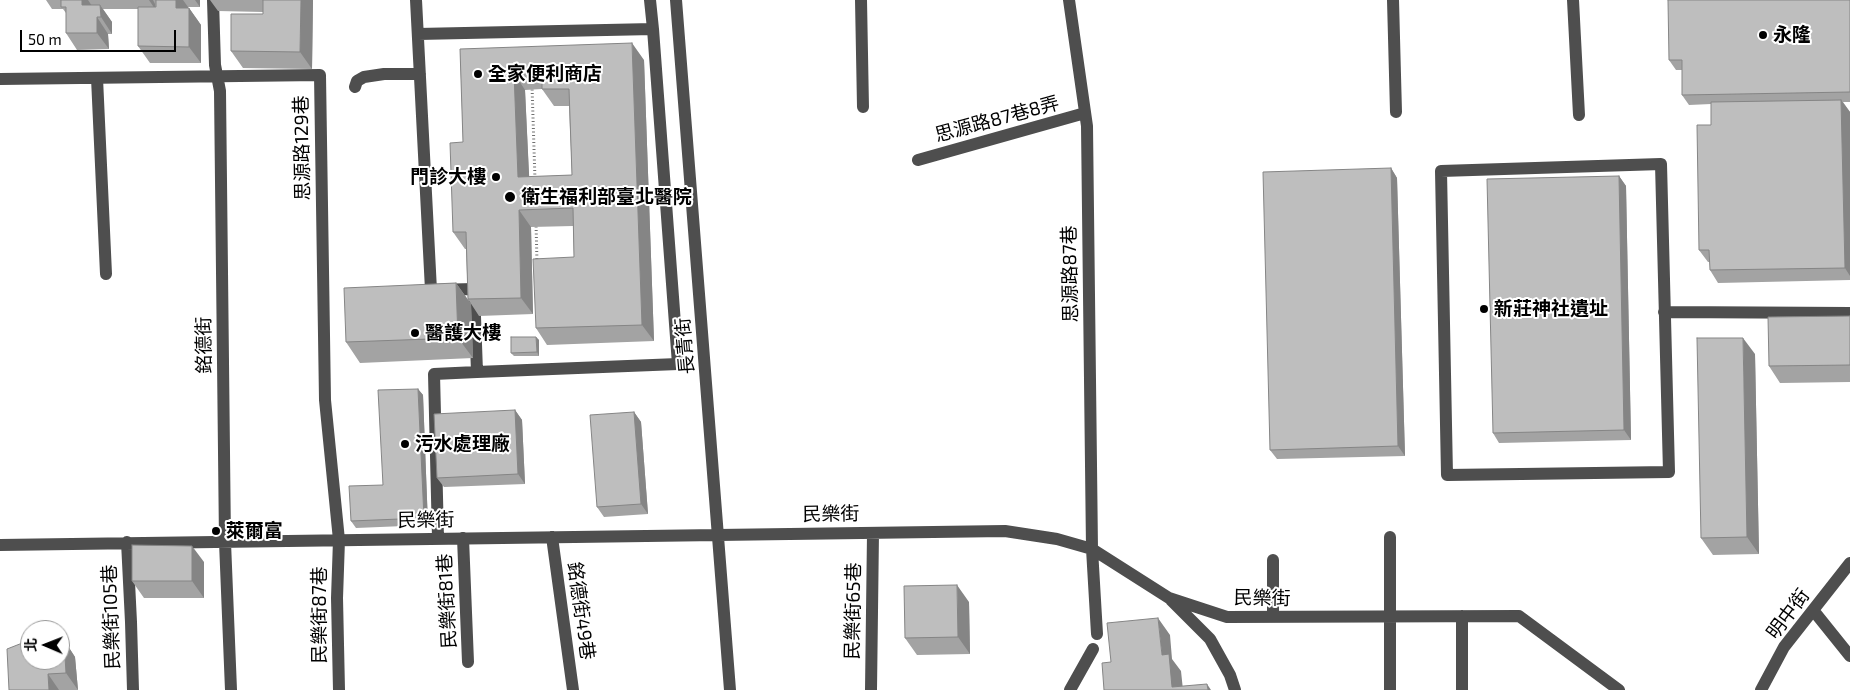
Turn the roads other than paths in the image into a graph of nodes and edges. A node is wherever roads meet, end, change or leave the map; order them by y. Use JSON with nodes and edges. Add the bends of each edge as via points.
{"nodes":[{"id":1,"x":213,"y":0,"type":"edge"},
{"id":2,"x":416,"y":0,"type":"edge"},
{"id":3,"x":650,"y":0,"type":"edge"},
{"id":4,"x":676,"y":0,"type":"edge"},
{"id":5,"x":862,"y":0,"type":"edge"},
{"id":6,"x":1069,"y":0,"type":"edge"},
{"id":7,"x":1393,"y":0,"type":"edge"},
{"id":8,"x":1573,"y":0,"type":"edge"},
{"id":9,"x":653,"y":29,"type":"junction"},
{"id":10,"x":418,"y":34,"type":"junction"},
{"id":11,"x":420,"y":74,"type":"junction"},
{"id":12,"x":217,"y":76,"type":"junction"},
{"id":13,"x":97,"y":78,"type":"junction"},
{"id":14,"x":0,"y":79,"type":"edge"},
{"id":15,"x":355,"y":87,"type":"dead end"},
{"id":16,"x":863,"y":107,"type":"dead end"},
{"id":17,"x":1396,"y":112,"type":"dead end"},
{"id":18,"x":1086,"y":114,"type":"junction"},
{"id":19,"x":1579,"y":115,"type":"dead end"},
{"id":20,"x":918,"y":160,"type":"dead end"},
{"id":21,"x":106,"y":274,"type":"dead end"},
{"id":22,"x":1664,"y":312,"type":"junction"},
{"id":23,"x":1850,"y":313,"type":"edge"},
{"id":24,"x":477,"y":372,"type":"junction"},
{"id":25,"x":873,"y":533,"type":"junction"},
{"id":26,"x":718,"y":534,"type":"junction"},
{"id":27,"x":552,"y":537,"type":"junction"},
{"id":28,"x":1390,"y":537,"type":"dead end"},
{"id":29,"x":438,"y":538,"type":"junction"},
{"id":30,"x":463,"y":538,"type":"junction"},
{"id":31,"x":339,"y":540,"type":"junction"},
{"id":32,"x":127,"y":542,"type":"junction"},
{"id":33,"x":224,"y":542,"type":"junction"},
{"id":34,"x":0,"y":545,"type":"edge"},
{"id":35,"x":1092,"y":549,"type":"junction"},
{"id":36,"x":1273,"y":560,"type":"dead end"},
{"id":37,"x":1850,"y":564,"type":"edge"},
{"id":38,"x":1169,"y":598,"type":"junction"},
{"id":39,"x":1813,"y":610,"type":"junction"},
{"id":40,"x":1462,"y":616,"type":"junction"},
{"id":41,"x":1273,"y":617,"type":"junction"},
{"id":42,"x":1390,"y":617,"type":"junction"},
{"id":43,"x":1097,"y":634,"type":"dead end"},
{"id":44,"x":1093,"y":649,"type":"dead end"},
{"id":45,"x":1850,"y":656,"type":"edge"},
{"id":46,"x":468,"y":662,"type":"dead end"},
{"id":47,"x":133,"y":690,"type":"edge"},
{"id":48,"x":231,"y":690,"type":"edge"},
{"id":49,"x":339,"y":690,"type":"edge"},
{"id":50,"x":573,"y":690,"type":"edge"},
{"id":51,"x":730,"y":690,"type":"edge"},
{"id":52,"x":871,"y":690,"type":"edge"},
{"id":53,"x":1070,"y":690,"type":"edge"},
{"id":54,"x":1235,"y":690,"type":"edge"},
{"id":55,"x":1390,"y":690,"type":"edge"},
{"id":56,"x":1462,"y":690,"type":"edge"},
{"id":57,"x":1619,"y":690,"type":"edge"},
{"id":58,"x":1761,"y":690,"type":"edge"}],
"edges":[{"from":1,"to":12,"type":"street","name":"銘德街"},
{"from":2,"to":10,"type":"street"},
{"from":3,"to":9,"type":"street"},
{"from":4,"to":26,"type":"street","name":"長青街"},
{"from":5,"to":16,"type":"street"},
{"from":6,"to":18,"type":"street","name":"思源路87巷"},
{"from":7,"to":17,"type":"street"},
{"from":8,"to":19,"type":"street"},
{"from":9,"to":10,"type":"street"},
{"from":9,"to":24,"type":"street","via":[[678,364]]},
{"from":10,"to":11,"type":"street"},
{"from":11,"to":15,"type":"street","via":[[364,77],[357,81]]},
{"from":11,"to":24,"type":"street","via":[[431,290],[474,289]]},
{"from":12,"to":13,"type":"street","name":"思源路129巷"},
{"from":12,"to":31,"type":"street","name":"思源路129巷","via":[[320,75],[325,400]]},
{"from":12,"to":33,"type":"street","name":"銘德街","via":[[220,91]]},
{"from":13,"to":14,"type":"street","name":"思源路129巷"},
{"from":13,"to":21,"type":"street"},
{"from":18,"to":20,"type":"street","name":"思源路87巷8弄"},
{"from":18,"to":35,"type":"street","name":"思源路87巷"},
{"from":22,"to":22,"type":"street","via":[[1661,164],[1441,171],[1447,475],[1669,472]]},
{"from":22,"to":23,"type":"street"},
{"from":24,"to":29,"type":"street","via":[[434,374]]},
{"from":25,"to":26,"type":"street","name":"民樂街"},
{"from":25,"to":35,"type":"street","name":"民樂街","via":[[1005,531],[1057,539]]},
{"from":25,"to":52,"type":"street","name":"民樂街65巷"},
{"from":26,"to":27,"type":"street","name":"民樂街"},
{"from":26,"to":51,"type":"street","name":"長青街"},
{"from":27,"to":30,"type":"street","name":"民樂街"},
{"from":27,"to":50,"type":"street","name":"銘德街49巷"},
{"from":28,"to":42,"type":"street"},
{"from":29,"to":30,"type":"street","name":"民樂街"},
{"from":29,"to":31,"type":"street","name":"民樂街"},
{"from":30,"to":46,"type":"street","name":"民樂街81巷"},
{"from":31,"to":33,"type":"street","name":"民樂街"},
{"from":31,"to":49,"type":"street","name":"民樂街87巷"},
{"from":32,"to":33,"type":"street","name":"民樂街"},
{"from":32,"to":34,"type":"street","name":"民樂街"},
{"from":32,"to":47,"type":"street","name":"民樂街105巷"},
{"from":33,"to":48,"type":"street","name":"銘德街"},
{"from":35,"to":38,"type":"street","name":"民樂街"},
{"from":35,"to":43,"type":"street","name":"思源路87巷"},
{"from":36,"to":41,"type":"street"},
{"from":37,"to":39,"type":"street","name":"明中街"},
{"from":38,"to":41,"type":"street","name":"民樂街","via":[[1227,617]]},
{"from":38,"to":54,"type":"street","via":[[1210,638]]},
{"from":39,"to":45,"type":"street"},
{"from":39,"to":58,"type":"street","name":"明中街","via":[[1784,647]]},
{"from":40,"to":42,"type":"street","name":"民樂街"},
{"from":40,"to":56,"type":"street"},
{"from":40,"to":57,"type":"street","name":"民樂街","via":[[1518,616]]},
{"from":41,"to":42,"type":"street","name":"民樂街"},
{"from":42,"to":55,"type":"street"},
{"from":44,"to":53,"type":"street"}]}
